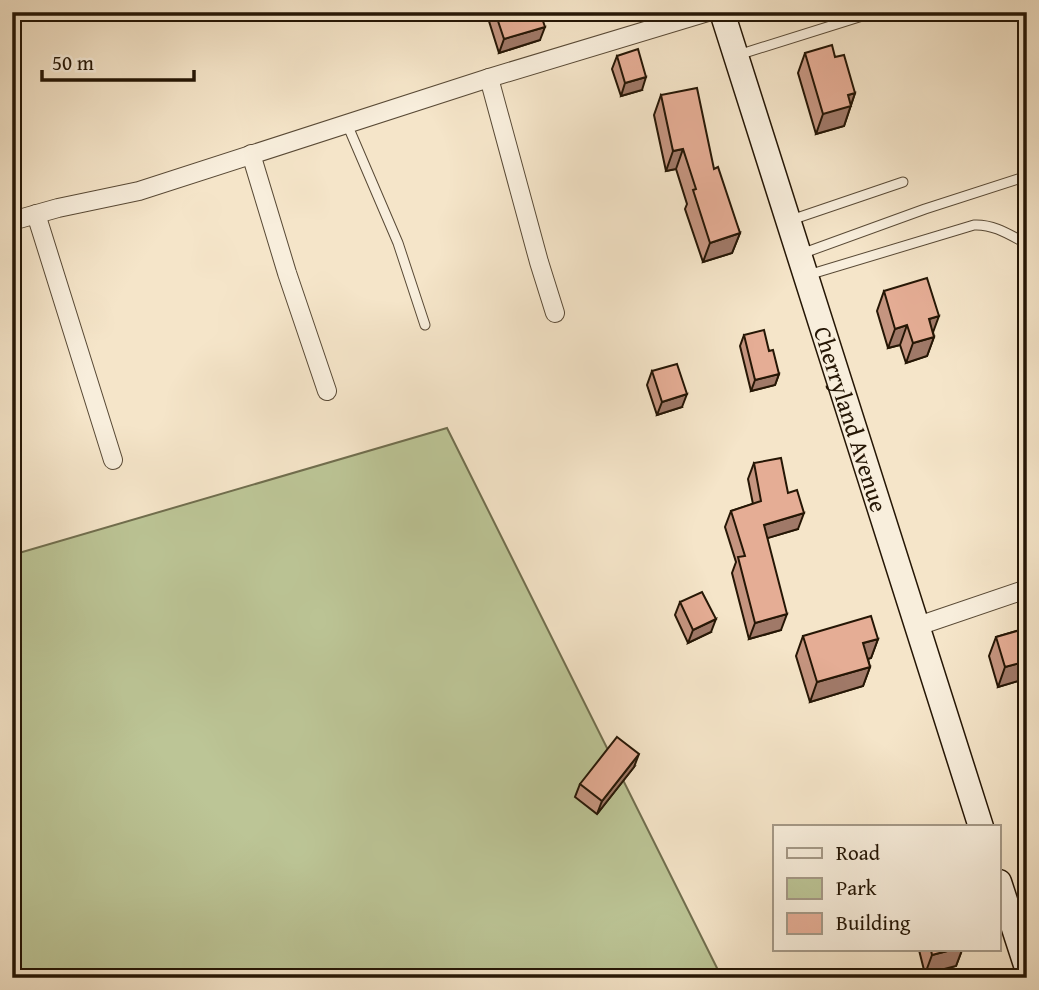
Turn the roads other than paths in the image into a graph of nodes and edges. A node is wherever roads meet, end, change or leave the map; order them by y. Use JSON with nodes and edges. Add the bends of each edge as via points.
{"nodes":[{"id":1,"x":708,"y":12,"type":"edge"},
{"id":2,"x":722,"y":12,"type":"edge"},
{"id":3,"x":875,"y":12,"type":"edge"},
{"id":4,"x":736,"y":55,"type":"junction"},
{"id":5,"x":489,"y":78,"type":"junction"},
{"id":6,"x":347,"y":124,"type":"junction"},
{"id":7,"x":251,"y":154,"type":"junction"},
{"id":8,"x":1027,"y":176,"type":"edge"},
{"id":9,"x":903,"y":182,"type":"dead end"},
{"id":10,"x":36,"y":214,"type":"junction"},
{"id":11,"x":12,"y":221,"type":"edge"},
{"id":12,"x":789,"y":221,"type":"junction"},
{"id":13,"x":1027,"y":244,"type":"edge"},
{"id":14,"x":803,"y":265,"type":"junction"},
{"id":15,"x":555,"y":313,"type":"dead end"},
{"id":16,"x":425,"y":325,"type":"dead end"},
{"id":17,"x":327,"y":391,"type":"dead end"},
{"id":18,"x":113,"y":460,"type":"dead end"},
{"id":19,"x":1027,"y":589,"type":"edge"},
{"id":20,"x":918,"y":626,"type":"junction"},
{"id":21,"x":980,"y":825,"type":"edge"},
{"id":22,"x":1000,"y":885,"type":"edge"},
{"id":23,"x":1027,"y":968,"type":"edge"}],
"edges":[{"from":1,"to":5,"type":"street"},
{"from":2,"to":4,"type":"street","name":"Cherryland Avenue"},
{"from":3,"to":4,"type":"lane"},
{"from":4,"to":12,"type":"street","name":"Cherryland Avenue"},
{"from":5,"to":6,"type":"street"},
{"from":5,"to":15,"type":"street"},
{"from":6,"to":7,"type":"street"},
{"from":6,"to":16,"type":"lane","via":[[398,243]]},
{"from":7,"to":10,"type":"street","via":[[139,191]]},
{"from":7,"to":17,"type":"street"},
{"from":8,"to":14,"type":"lane","via":[[912,214]]},
{"from":9,"to":12,"type":"lane"},
{"from":10,"to":11,"type":"street"},
{"from":10,"to":18,"type":"street"},
{"from":12,"to":14,"type":"street","name":"Cherryland Avenue"},
{"from":13,"to":14,"type":"lane","via":[[986,224],[974,225]]},
{"from":14,"to":20,"type":"street","name":"Cherryland Avenue"},
{"from":19,"to":20,"type":"street"},
{"from":20,"to":21,"type":"street","name":"Cherryland Avenue"},
{"from":22,"to":23,"type":"street"}]}
